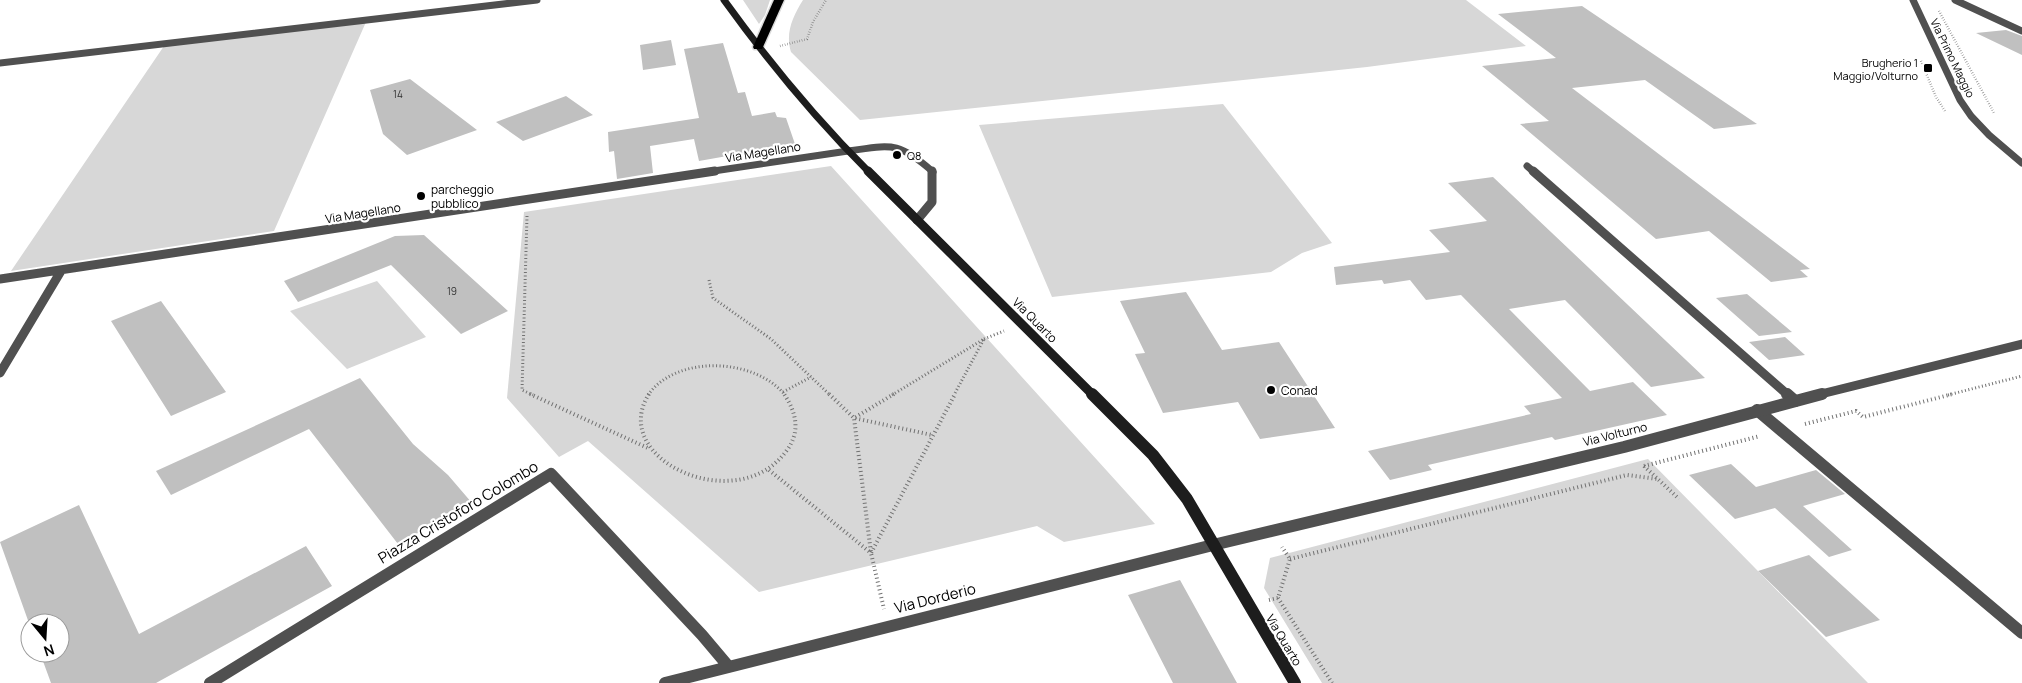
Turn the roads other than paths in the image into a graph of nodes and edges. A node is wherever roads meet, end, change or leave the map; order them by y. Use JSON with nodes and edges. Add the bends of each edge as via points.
{"nodes":[{"id":1,"x":537,"y":0,"type":"edge"},
{"id":2,"x":724,"y":0,"type":"edge"},
{"id":3,"x":779,"y":0,"type":"edge"},
{"id":4,"x":1913,"y":0,"type":"edge"},
{"id":5,"x":1955,"y":0,"type":"edge"},
{"id":6,"x":517,"y":1,"type":"edge"},
{"id":7,"x":2022,"y":31,"type":"edge"},
{"id":8,"x":760,"y":49,"type":"junction"},
{"id":9,"x":0,"y":63,"type":"edge"},
{"id":10,"x":848,"y":151,"type":"junction"},
{"id":11,"x":2022,"y":163,"type":"edge"},
{"id":12,"x":1527,"y":166,"type":"dead end"},
{"id":13,"x":917,"y":220,"type":"junction"},
{"id":14,"x":61,"y":271,"type":"junction"},
{"id":15,"x":0,"y":279,"type":"edge"},
{"id":16,"x":2022,"y":344,"type":"edge"},
{"id":17,"x":0,"y":373,"type":"edge"},
{"id":18,"x":1795,"y":401,"type":"junction"},
{"id":19,"x":1757,"y":410,"type":"junction"},
{"id":20,"x":1213,"y":545,"type":"junction"},
{"id":21,"x":2022,"y":633,"type":"edge"},
{"id":22,"x":728,"y":667,"type":"junction"},
{"id":23,"x":210,"y":683,"type":"edge"},
{"id":24,"x":665,"y":683,"type":"edge"},
{"id":25,"x":1295,"y":683,"type":"edge"}],
"edges":[{"from":1,"to":6,"type":"street"},
{"from":2,"to":8,"type":"street","name":"Via Quarto"},
{"from":3,"to":8,"type":"highway"},
{"from":4,"to":11,"type":"street","name":"Via Primo Maggio","via":[[1960,100],[1989,135]]},
{"from":5,"to":7,"type":"street"},
{"from":6,"to":9,"type":"street"},
{"from":8,"to":10,"type":"street","name":"Via Quarto"},
{"from":10,"to":13,"type":"street","name":"Via Quarto"},
{"from":10,"to":13,"type":"street","name":"Via Magellano","via":[[888,146],[903,148],[933,172],[932,202]]},
{"from":10,"to":14,"type":"street","name":"Via Magellano"},
{"from":12,"to":18,"type":"street"},
{"from":13,"to":20,"type":"street","name":"Via Quarto","via":[[1153,455],[1187,499]]},
{"from":14,"to":15,"type":"street","name":"Via Magellano"},
{"from":14,"to":17,"type":"street"},
{"from":16,"to":18,"type":"street","name":"Via Volturno"},
{"from":18,"to":19,"type":"street","name":"Via Volturno"},
{"from":19,"to":20,"type":"street","name":"Via Volturno","via":[[1624,447]]},
{"from":19,"to":21,"type":"street"},
{"from":20,"to":22,"type":"street","name":"Via Dorderio"},
{"from":20,"to":25,"type":"street","name":"Via Quarto"},
{"from":22,"to":23,"type":"street","name":"Piazza Cristoforo Colombo","via":[[551,474]]},
{"from":22,"to":24,"type":"street","name":"Via Dorderio"}]}
